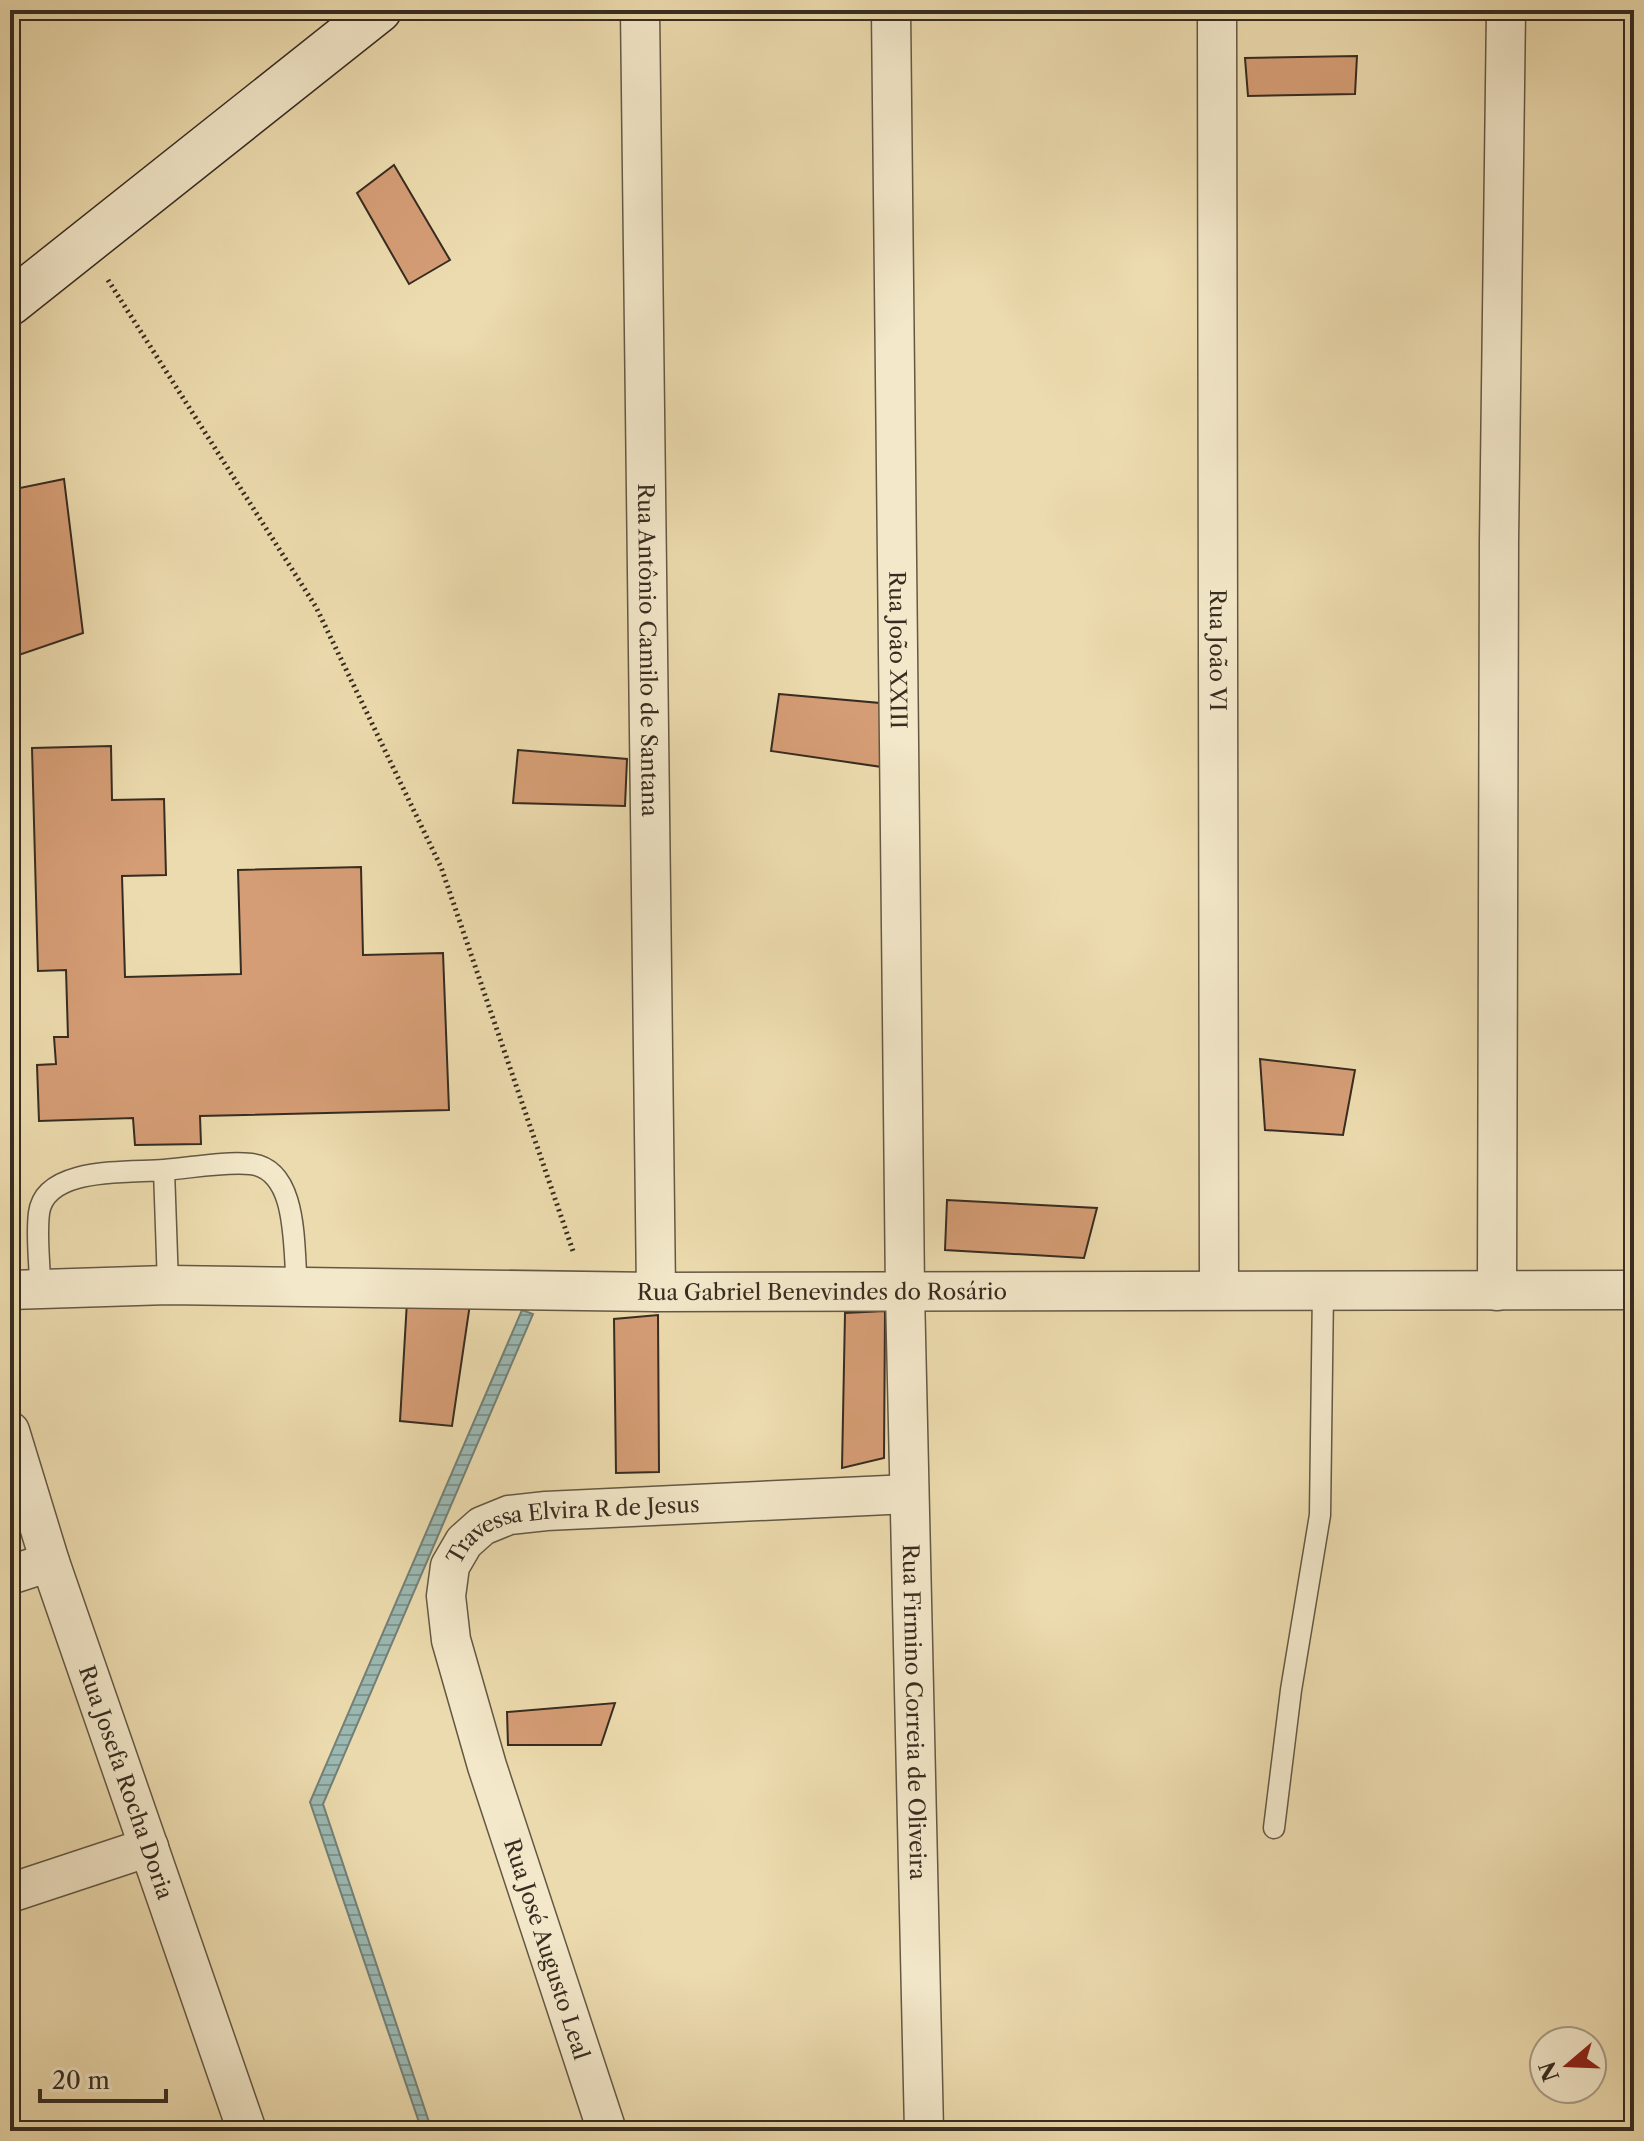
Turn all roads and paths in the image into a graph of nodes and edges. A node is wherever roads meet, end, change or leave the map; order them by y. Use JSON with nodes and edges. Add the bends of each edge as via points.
{"nodes":[{"id":1,"x":379,"y":10,"type":"edge"},
{"id":2,"x":640,"y":10,"type":"edge"},
{"id":3,"x":891,"y":10,"type":"edge"},
{"id":4,"x":1217,"y":10,"type":"edge"},
{"id":5,"x":1506,"y":10,"type":"edge"},
{"id":6,"x":84,"y":242,"type":"junction"},
{"id":7,"x":10,"y":303,"type":"edge"},
{"id":8,"x":164,"y":1170,"type":"junction"},
{"id":9,"x":168,"y":1285,"type":"junction"},
{"id":10,"x":297,"y":1286,"type":"junction"},
{"id":11,"x":25,"y":1288,"type":"edge"},
{"id":12,"x":1219,"y":1289,"type":"junction"},
{"id":13,"x":587,"y":1290,"type":"junction"},
{"id":14,"x":1323,"y":1290,"type":"junction"},
{"id":15,"x":1634,"y":1290,"type":"edge"},
{"id":16,"x":1497,"y":1291,"type":"junction"},
{"id":17,"x":656,"y":1292,"type":"junction"},
{"id":18,"x":905,"y":1292,"type":"junction"},
{"id":19,"x":10,"y":1431,"type":"edge"},
{"id":20,"x":909,"y":1494,"type":"junction"},
{"id":21,"x":50,"y":1562,"type":"junction"},
{"id":22,"x":10,"y":1575,"type":"edge"},
{"id":23,"x":487,"y":1766,"type":"joint"},
{"id":24,"x":1274,"y":1828,"type":"dead end"},
{"id":25,"x":149,"y":1847,"type":"junction"},
{"id":26,"x":10,"y":1893,"type":"edge"},
{"id":27,"x":247,"y":2131,"type":"edge"},
{"id":28,"x":607,"y":2131,"type":"edge"},
{"id":29,"x":924,"y":2131,"type":"edge"}],
"edges":[{"from":1,"to":6,"type":"main road"},
{"from":2,"to":17,"type":"street","name":"Rua Antônio Camilo de Santana"},
{"from":3,"to":18,"type":"street","name":"Rua João XXIII"},
{"from":4,"to":12,"type":"street","name":"Rua João VI"},
{"from":5,"to":16,"type":"street"},
{"from":6,"to":7,"type":"main road"},
{"from":6,"to":13,"type":"path","via":[[316,607],[441,867]]},
{"from":8,"to":9,"type":"lane"},
{"from":8,"to":10,"type":"lane","via":[[249,1163],[266,1167],[280,1179],[288,1198]]},
{"from":8,"to":11,"type":"lane","via":[[78,1177],[46,1194]]},
{"from":9,"to":10,"type":"street","name":"Rua Gabriel Benevindes do Rosário"},
{"from":9,"to":11,"type":"street","name":"Rua Gabriel Benevindes do Rosário"},
{"from":10,"to":13,"type":"street","name":"Rua Gabriel Benevindes do Rosário"},
{"from":12,"to":14,"type":"street","name":"Rua Gabriel Benevindes do Rosário"},
{"from":12,"to":18,"type":"street","name":"Rua Gabriel Benevindes do Rosário"},
{"from":13,"to":17,"type":"street","name":"Rua Gabriel Benevindes do Rosário"},
{"from":14,"to":16,"type":"street","name":"Rua Gabriel Benevindes do Rosário"},
{"from":14,"to":24,"type":"lane","via":[[1320,1515]]},
{"from":15,"to":16,"type":"street","name":"Rua Gabriel Benevindes do Rosário"},
{"from":17,"to":18,"type":"street","name":"Rua Gabriel Benevindes do Rosário"},
{"from":18,"to":20,"type":"street","name":"Rua Firmino Correia de Oliveira"},
{"from":19,"to":21,"type":"street","name":"Rua Josefa Rocha Doria"},
{"from":20,"to":23,"type":"street","name":"Travessa Elvira R de Jesus","via":[[546,1511],[509,1515],[482,1526],[464,1542],[450,1566],[446,1596],[451,1640]]},
{"from":20,"to":29,"type":"street","name":"Rua Firmino Correia de Oliveira"},
{"from":21,"to":22,"type":"street"},
{"from":21,"to":25,"type":"street","name":"Rua Josefa Rocha Doria"},
{"from":23,"to":28,"type":"street","name":"Rua José Augusto Leal"},
{"from":25,"to":26,"type":"street"},
{"from":25,"to":27,"type":"street","name":"Rua Josefa Rocha Doria"}]}
